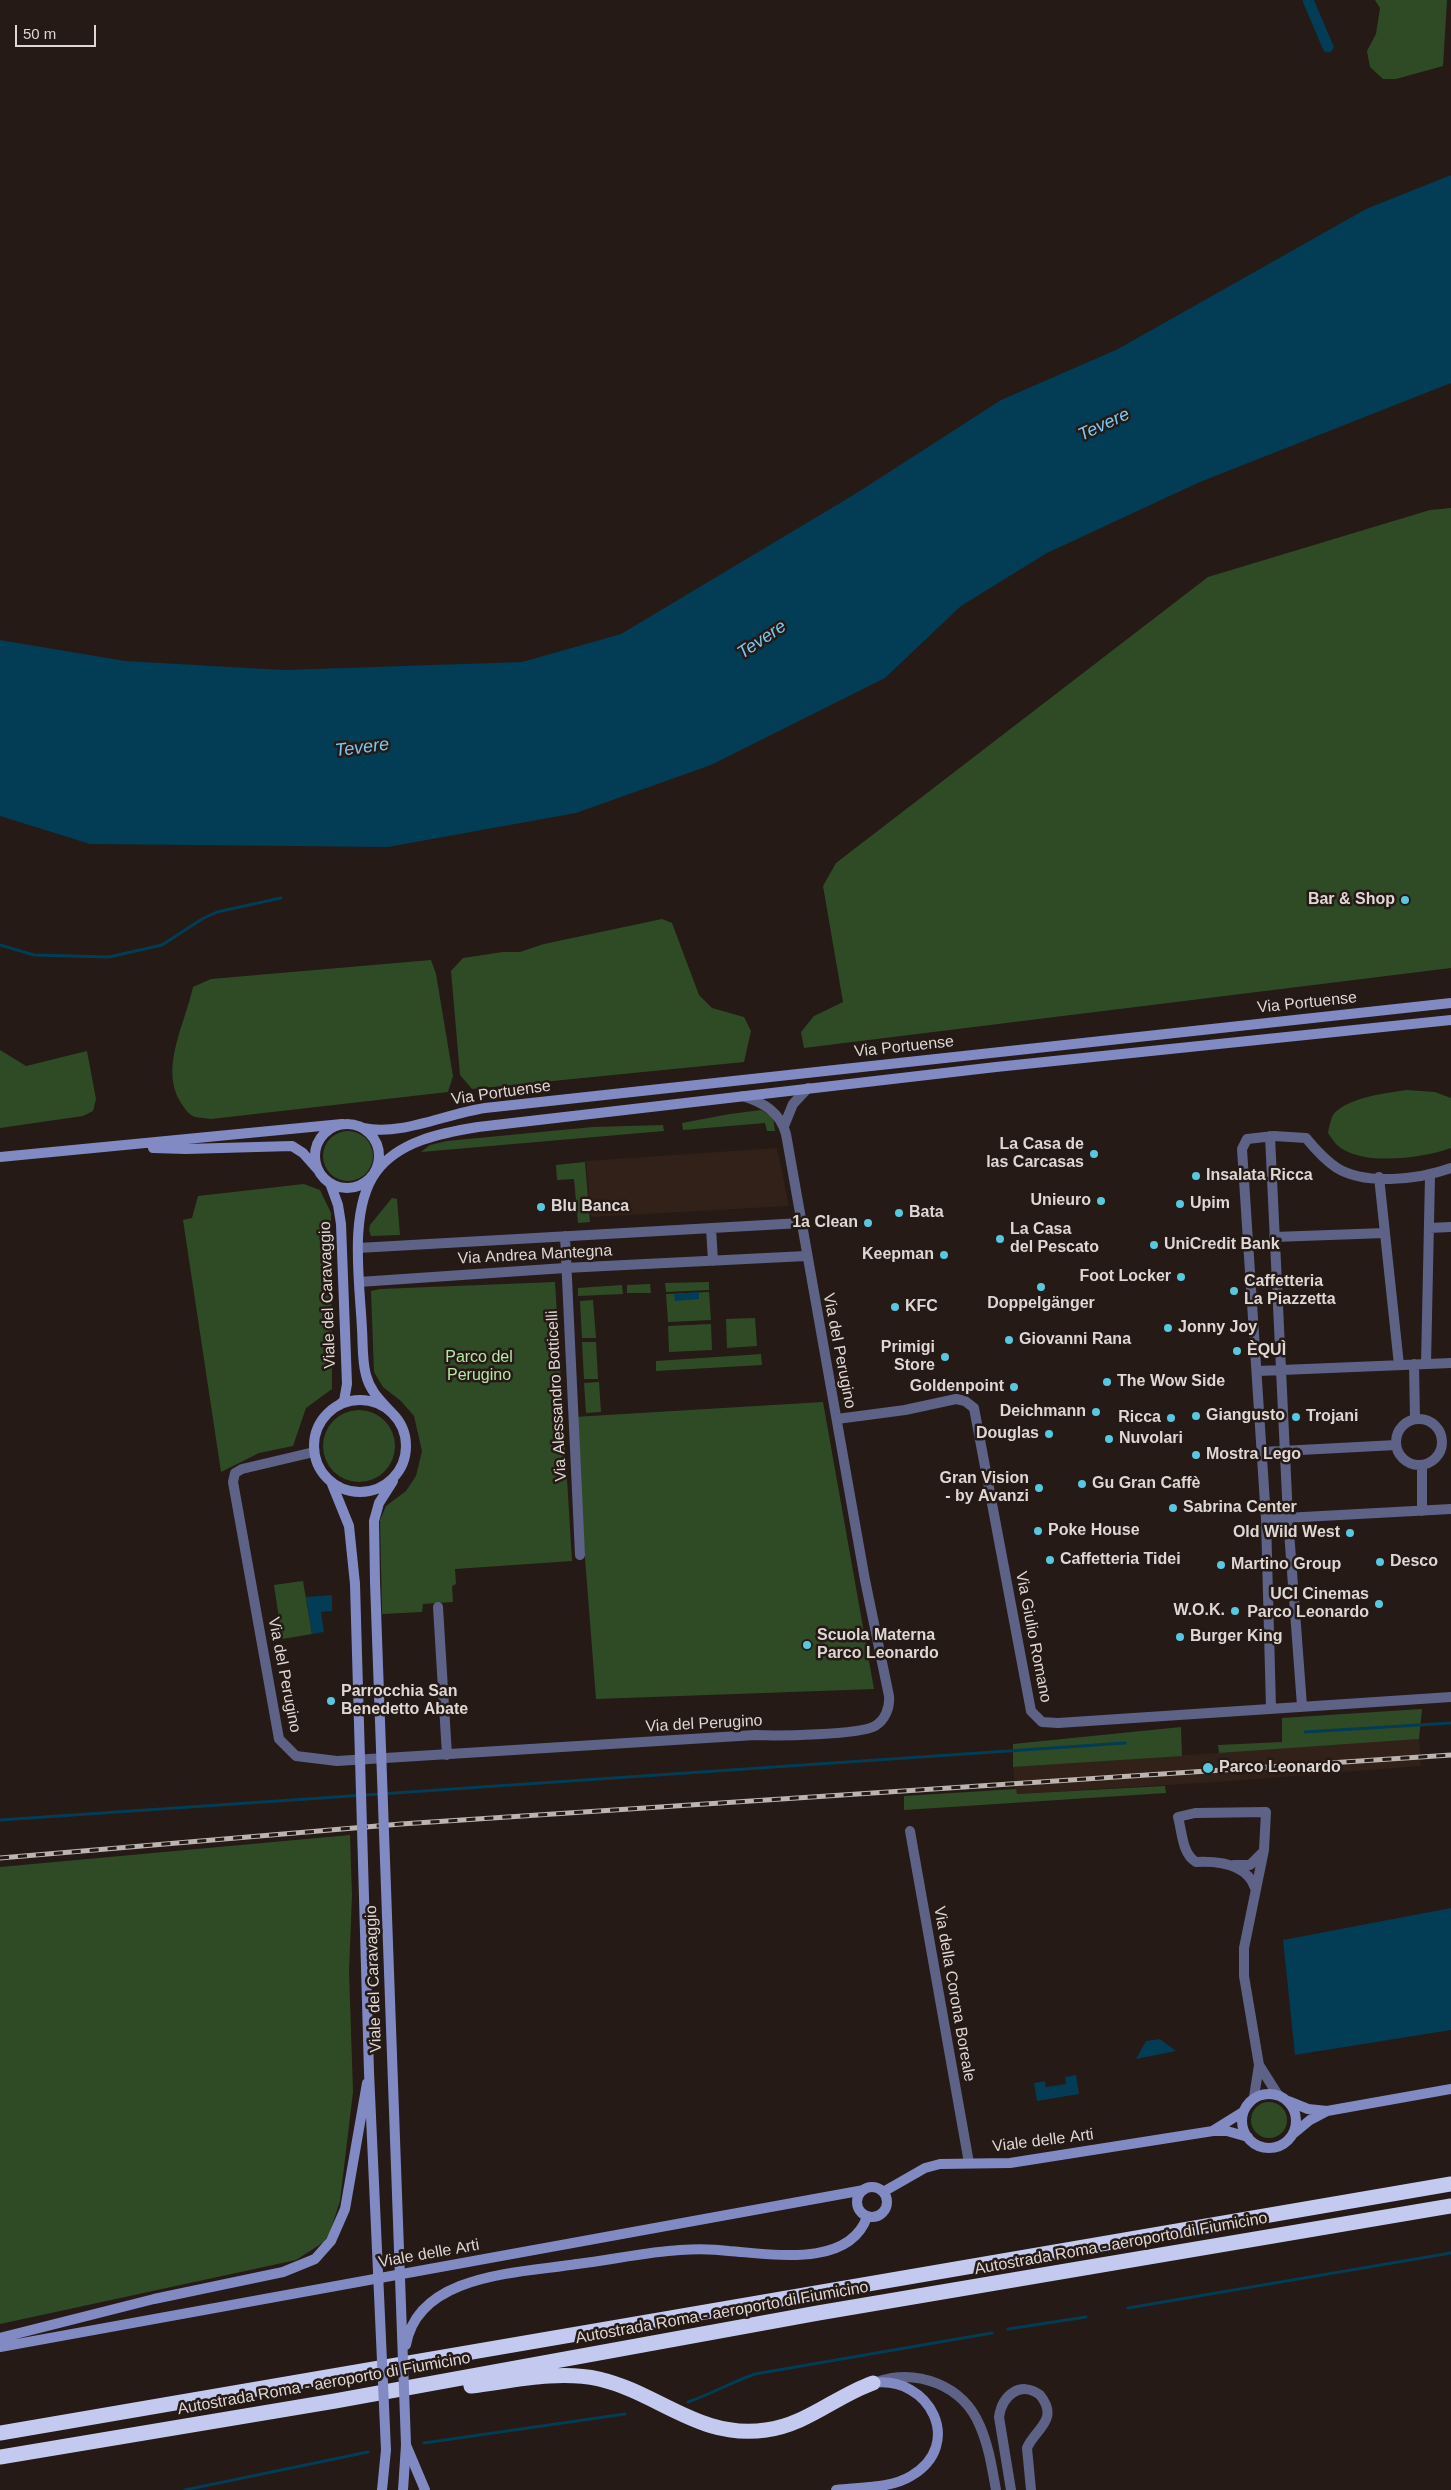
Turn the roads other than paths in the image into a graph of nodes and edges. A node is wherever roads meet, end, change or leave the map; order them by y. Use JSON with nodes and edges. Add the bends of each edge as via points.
{"nodes":[{"id":1,"x":1451,"y":1002,"type":"edge"},
{"id":2,"x":1451,"y":1020,"type":"edge"},
{"id":3,"x":808,"y":1088,"type":"junction"},
{"id":4,"x":743,"y":1096,"type":"junction"},
{"id":5,"x":342,"y":1124,"type":"junction"},
{"id":6,"x":784,"y":1126,"type":"junction"},
{"id":7,"x":362,"y":1128,"type":"junction"},
{"id":8,"x":1270,"y":1136,"type":"junction"},
{"id":9,"x":120,"y":1146,"type":"junction"},
{"id":10,"x":0,"y":1157,"type":"edge"},
{"id":11,"x":1451,"y":1168,"type":"edge"},
{"id":12,"x":318,"y":1171,"type":"junction"},
{"id":13,"x":375,"y":1174,"type":"junction"},
{"id":14,"x":1430,"y":1176,"type":"junction"},
{"id":15,"x":1379,"y":1177,"type":"junction"},
{"id":16,"x":330,"y":1183,"type":"junction"},
{"id":17,"x":801,"y":1222,"type":"junction"},
{"id":18,"x":1451,"y":1227,"type":"edge"},
{"id":19,"x":711,"y":1228,"type":"junction"},
{"id":20,"x":1429,"y":1228,"type":"junction"},
{"id":21,"x":1385,"y":1233,"type":"junction"},
{"id":22,"x":565,"y":1236,"type":"junction"},
{"id":23,"x":1274,"y":1238,"type":"junction"},
{"id":24,"x":358,"y":1248,"type":"junction"},
{"id":25,"x":806,"y":1256,"type":"junction"},
{"id":26,"x":713,"y":1260,"type":"junction"},
{"id":27,"x":565,"y":1268,"type":"junction"},
{"id":28,"x":359,"y":1282,"type":"junction"},
{"id":29,"x":1451,"y":1363,"type":"edge"},
{"id":30,"x":1414,"y":1364,"type":"junction"},
{"id":31,"x":1426,"y":1364,"type":"junction"},
{"id":32,"x":1399,"y":1365,"type":"junction"},
{"id":33,"x":1281,"y":1370,"type":"junction"},
{"id":34,"x":1258,"y":1371,"type":"junction"},
{"id":35,"x":339,"y":1405,"type":"junction"},
{"id":36,"x":391,"y":1412,"type":"junction"},
{"id":37,"x":837,"y":1419,"type":"junction"},
{"id":38,"x":1415,"y":1419,"type":"junction"},
{"id":39,"x":1447,"y":1440,"type":"edge"},
{"id":40,"x":1396,"y":1445,"type":"junction"},
{"id":41,"x":1285,"y":1451,"type":"junction"},
{"id":42,"x":314,"y":1452,"type":"junction"},
{"id":43,"x":1262,"y":1452,"type":"junction"},
{"id":44,"x":1422,"y":1466,"type":"junction"},
{"id":45,"x":398,"y":1473,"type":"junction"},
{"id":46,"x":332,"y":1484,"type":"junction"},
{"id":47,"x":1451,"y":1510,"type":"edge"},
{"id":48,"x":1422,"y":1511,"type":"junction"},
{"id":49,"x":1288,"y":1518,"type":"junction"},
{"id":50,"x":1266,"y":1519,"type":"junction"},
{"id":51,"x":580,"y":1555,"type":"dead end"},
{"id":52,"x":438,"y":1608,"type":"dead end"},
{"id":53,"x":1451,"y":1697,"type":"edge"},
{"id":54,"x":1302,"y":1706,"type":"junction"},
{"id":55,"x":1271,"y":1708,"type":"junction"},
{"id":56,"x":447,"y":1754,"type":"junction"},
{"id":57,"x":910,"y":1831,"type":"dead end"},
{"id":58,"x":1264,"y":1850,"type":"junction"},
{"id":59,"x":1231,"y":1865,"type":"junction"},
{"id":60,"x":1255,"y":1888,"type":"junction"},
{"id":61,"x":1259,"y":2065,"type":"junction"},
{"id":62,"x":369,"y":2072,"type":"junction"},
{"id":63,"x":1451,"y":2090,"type":"edge"},
{"id":64,"x":1254,"y":2098,"type":"junction"},
{"id":65,"x":1283,"y":2098,"type":"junction"},
{"id":66,"x":1327,"y":2111,"type":"junction"},
{"id":67,"x":1243,"y":2112,"type":"junction"},
{"id":68,"x":1213,"y":2131,"type":"junction"},
{"id":69,"x":1292,"y":2134,"type":"junction"},
{"id":70,"x":1248,"y":2138,"type":"junction"},
{"id":71,"x":969,"y":2163,"type":"junction"},
{"id":72,"x":1451,"y":2184,"type":"edge"},
{"id":73,"x":864,"y":2190,"type":"junction"},
{"id":74,"x":883,"y":2192,"type":"junction"},
{"id":75,"x":1451,"y":2206,"type":"edge"},
{"id":76,"x":867,"y":2217,"type":"junction"},
{"id":77,"x":5,"y":2337,"type":"edge"},
{"id":78,"x":0,"y":2342,"type":"edge"},
{"id":79,"x":0,"y":2347,"type":"edge"},
{"id":80,"x":404,"y":2378,"type":"junction"},
{"id":81,"x":873,"y":2383,"type":"junction"},
{"id":82,"x":335,"y":2401,"type":"junction"},
{"id":83,"x":0,"y":2433,"type":"edge"},
{"id":84,"x":406,"y":2445,"type":"junction"},
{"id":85,"x":0,"y":2457,"type":"edge"},
{"id":86,"x":382,"y":2490,"type":"edge"},
{"id":87,"x":403,"y":2490,"type":"edge"},
{"id":88,"x":425,"y":2490,"type":"edge"},
{"id":89,"x":836,"y":2490,"type":"edge"},
{"id":90,"x":996,"y":2490,"type":"edge"},
{"id":91,"x":1011,"y":2490,"type":"edge"},
{"id":92,"x":1030,"y":2490,"type":"edge"}],
"edges":[{"from":1,"to":7,"type":"street","name":"Via Portuense","via":[[485,1108],[391,1131]]},
{"from":2,"to":3,"type":"street","name":"Via Portuense"},
{"from":3,"to":4,"type":"street","name":"Via Portuense"},
{"from":3,"to":6,"type":"street","via":[[793,1104]]},
{"from":4,"to":6,"type":"street","via":[[769,1108]]},
{"from":4,"to":13,"type":"street","name":"Via Portuense","via":[[460,1130],[410,1145],[391,1157]]},
{"from":5,"to":7,"type":"street"},
{"from":5,"to":9,"type":"street"},
{"from":5,"to":12,"type":"street","via":[[333,1127],[319,1141],[315,1161]]},
{"from":6,"to":17,"type":"street","name":"Via del Perugino"},
{"from":7,"to":13,"type":"street","via":[[374,1138],[380,1153]]},
{"from":8,"to":15,"type":"street","via":[[1306,1138],[1338,1169]]},
{"from":8,"to":23,"type":"street"},
{"from":8,"to":34,"type":"street","via":[[1247,1139],[1242,1149]]},
{"from":9,"to":10,"type":"street"},
{"from":9,"to":12,"type":"street","via":[[186,1149],[292,1146]]},
{"from":11,"to":14,"type":"street"},
{"from":12,"to":16,"type":"street"},
{"from":13,"to":16,"type":"street","via":[[360,1186],[349,1188]]},
{"from":13,"to":24,"type":"street","name":"Viale del Caravaggio","via":[[363,1205]]},
{"from":14,"to":15,"type":"street"},
{"from":14,"to":20,"type":"street"},
{"from":15,"to":21,"type":"street"},
{"from":16,"to":35,"type":"street","name":"Viale del Caravaggio","via":[[342,1224],[347,1384],[344,1401]]},
{"from":17,"to":19,"type":"street","name":"Via Andrea Mantegna"},
{"from":17,"to":25,"type":"street","name":"Via del Perugino"},
{"from":18,"to":20,"type":"street"},
{"from":19,"to":22,"type":"street","name":"Via Andrea Mantegna"},
{"from":19,"to":26,"type":"street"},
{"from":20,"to":31,"type":"street"},
{"from":21,"to":23,"type":"street"},
{"from":21,"to":32,"type":"street"},
{"from":22,"to":24,"type":"street","name":"Via Andrea Mantegna"},
{"from":22,"to":27,"type":"street","name":"Via Alessandro Botticelli"},
{"from":23,"to":33,"type":"street"},
{"from":24,"to":28,"type":"street","name":"Viale del Caravaggio"},
{"from":25,"to":26,"type":"street","name":"Via Andrea Mantegna"},
{"from":25,"to":37,"type":"street","name":"Via del Perugino"},
{"from":26,"to":27,"type":"street","name":"Via Andrea Mantegna"},
{"from":27,"to":28,"type":"street","name":"Via Andrea Mantegna"},
{"from":27,"to":51,"type":"street","name":"Via Alessandro Botticelli"},
{"from":28,"to":36,"type":"street","name":"Viale del Caravaggio","via":[[365,1374],[374,1394]]},
{"from":29,"to":31,"type":"street"},
{"from":30,"to":31,"type":"street"},
{"from":30,"to":32,"type":"street"},
{"from":30,"to":38,"type":"street"},
{"from":32,"to":33,"type":"street"},
{"from":33,"to":34,"type":"street"},
{"from":33,"to":41,"type":"street"},
{"from":34,"to":43,"type":"street"},
{"from":35,"to":36,"type":"street","via":[[352,1400],[366,1400]]},
{"from":35,"to":42,"type":"street","via":[[319,1424]]},
{"from":36,"to":45,"type":"street","via":[[400,1422],[406,1441],[404,1461]]},
{"from":37,"to":55,"type":"street","name":"Via Giulio Romano","via":[[895,1412],[956,1399],[974,1408],[1031,1711],[1038,1719],[1049,1724]]},
{"from":37,"to":56,"type":"street","name":"Via del Perugino","via":[[889,1696],[887,1711],[879,1723],[866,1729],[821,1733]]},
{"from":38,"to":39,"type":"street","via":[[1423,1419],[1436,1426]]},
{"from":38,"to":40,"type":"street","via":[[1399,1430]]},
{"from":39,"to":44,"type":"street","via":[[1439,1455]]},
{"from":40,"to":41,"type":"street"},
{"from":40,"to":44,"type":"street","via":[[1403,1459]]},
{"from":41,"to":43,"type":"street"},
{"from":41,"to":49,"type":"street"},
{"from":42,"to":46,"type":"street","via":[[322,1473]]},
{"from":42,"to":56,"type":"street","name":"Via del Perugino","via":[[242,1469],[233,1478],[279,1739],[296,1756],[337,1761]]},
{"from":43,"to":50,"type":"street"},
{"from":44,"to":48,"type":"street"},
{"from":45,"to":46,"type":"street","via":[[375,1490],[360,1493]]},
{"from":45,"to":80,"type":"street","name":"Viale del Caravaggio","bridge":true,"via":[[379,1503],[374,1521]]},
{"from":46,"to":62,"type":"street","name":"Viale del Caravaggio","bridge":true,"via":[[349,1526],[355,1584]]},
{"from":47,"to":48,"type":"street"},
{"from":48,"to":49,"type":"street"},
{"from":49,"to":50,"type":"street"},
{"from":49,"to":54,"type":"street"},
{"from":50,"to":55,"type":"street"},
{"from":52,"to":56,"type":"street"},
{"from":53,"to":54,"type":"street","name":"Via Giulio Romano"},
{"from":54,"to":55,"type":"street","name":"Via Giulio Romano"},
{"from":57,"to":71,"type":"street","name":"Via della Corona Boreale"},
{"from":58,"to":59,"type":"street","via":[[1250,1865]]},
{"from":58,"to":59,"type":"street","via":[[1266,1812],[1195,1813],[1178,1817],[1191,1859]]},
{"from":58,"to":60,"type":"street"},
{"from":59,"to":60,"type":"street","via":[[1252,1879]]},
{"from":60,"to":61,"type":"street","via":[[1244,1948],[1244,1976]]},
{"from":61,"to":64,"type":"street"},
{"from":61,"to":65,"type":"street"},
{"from":62,"to":77,"type":"street","bridge":true,"via":[[348,2200],[340,2224],[320,2255],[283,2272],[154,2299]]},
{"from":62,"to":86,"type":"street","name":"Viale del Caravaggio","bridge":true,"via":[[386,2450]]},
{"from":63,"to":66,"type":"street"},
{"from":64,"to":65,"type":"street","via":[[1267,2094]]},
{"from":64,"to":67,"type":"street"},
{"from":65,"to":66,"type":"street","via":[[1308,2109]]},
{"from":65,"to":69,"type":"street","via":[[1295,2116]]},
{"from":66,"to":69,"type":"street"},
{"from":67,"to":68,"type":"street","name":"Viale delle Arti"},
{"from":67,"to":70,"type":"street","via":[[1242,2124]]},
{"from":68,"to":70,"type":"street","name":"Viale delle Arti","via":[[1227,2131]]},
{"from":68,"to":71,"type":"street","name":"Viale delle Arti","via":[[1022,2162]]},
{"from":69,"to":70,"type":"street","via":[[1282,2144],[1268,2148]]},
{"from":71,"to":74,"type":"street","name":"Viale delle Arti","via":[[925,2168]]},
{"from":72,"to":83,"type":"highway","name":"Autostrada Roma - aeroporto di Fiumicino"},
{"from":73,"to":74,"type":"street","name":"Viale delle Arti","via":[[876,2188]]},
{"from":73,"to":76,"type":"street","via":[[857,2202]]},
{"from":73,"to":79,"type":"street","name":"Viale delle Arti"},
{"from":74,"to":76,"type":"street","via":[[887,2202],[884,2211],[877,2217]]},
{"from":75,"to":82,"type":"highway","name":"Autostrada Roma - aeroporto di Fiumicino","via":[[828,2311]]},
{"from":76,"to":80,"type":"street","bridge":true,"via":[[851,2240],[816,2253],[677,2250],[461,2285],[440,2294],[423,2309],[412,2325],[406,2346]]},
{"from":77,"to":78,"type":"street"},
{"from":80,"to":84,"type":"street","name":"Viale del Caravaggio","bridge":true},
{"from":81,"to":82,"type":"highway","via":[[841,2396],[792,2424],[754,2432],[728,2431],[704,2425],[630,2389],[574,2376]]},
{"from":81,"to":89,"type":"street","via":[[897,2383],[925,2400],[936,2422],[936,2445],[925,2465],[904,2480]]},
{"from":81,"to":90,"type":"street","via":[[895,2377],[918,2378],[940,2384],[959,2397],[980,2425]]},
{"from":82,"to":85,"type":"highway","name":"Autostrada Roma - aeroporto di Fiumicino"},
{"from":84,"to":87,"type":"street","name":"Viale del Caravaggio","bridge":true},
{"from":84,"to":88,"type":"street"},
{"from":91,"to":92,"type":"street","via":[[1000,2407],[1010,2393],[1026,2389],[1040,2395],[1047,2410],[1043,2426],[1027,2448]]}]}
